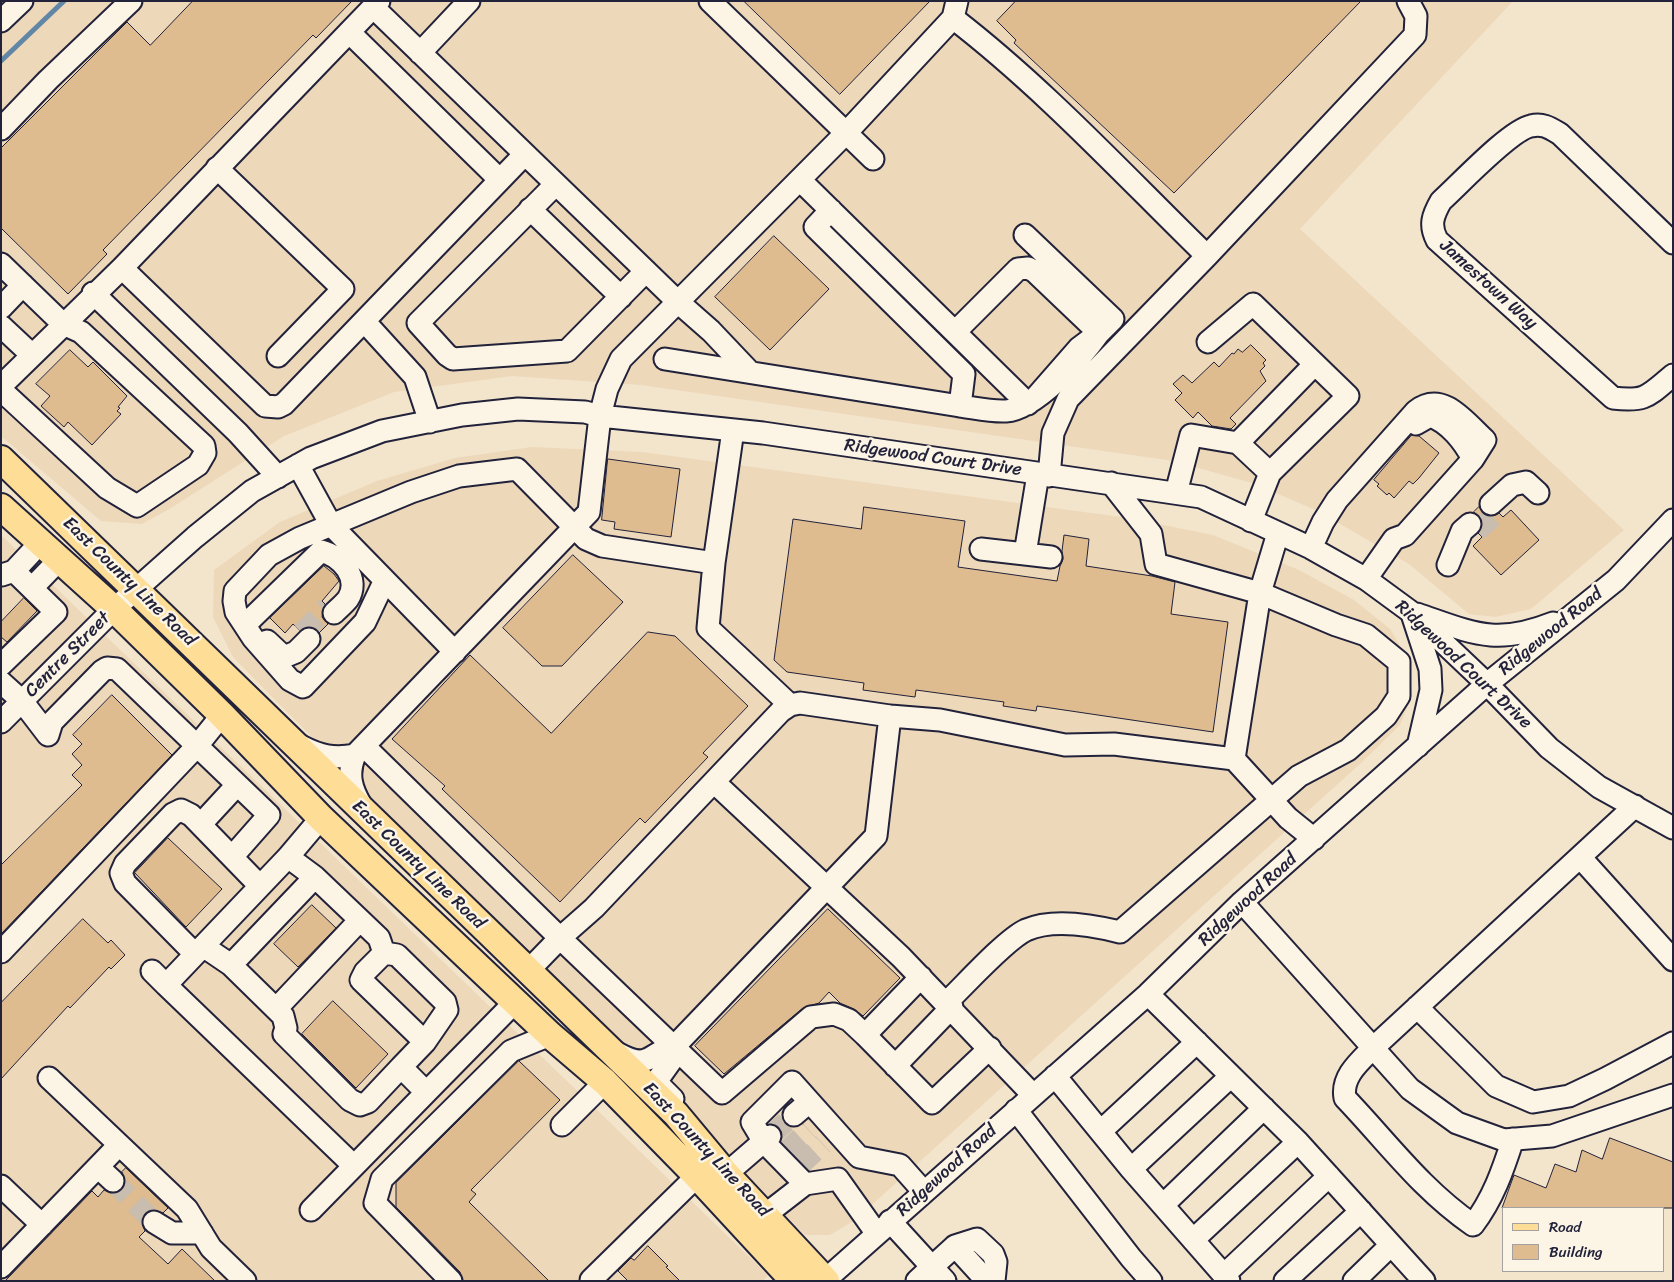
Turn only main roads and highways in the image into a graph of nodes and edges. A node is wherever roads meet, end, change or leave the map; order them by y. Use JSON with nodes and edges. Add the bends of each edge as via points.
{"nodes":[{"id":1,"x":1,"y":458,"type":"edge"},
{"id":2,"x":1,"y":507,"type":"edge"},
{"id":3,"x":794,"y":1281,"type":"edge"},
{"id":4,"x":825,"y":1281,"type":"edge"}],
"edges":[{"from":1,"to":4,"type":"main road","name":"East County Line Road","via":[[690,1129],[726,1174]]},
{"from":2,"to":3,"type":"main road","name":"East County Line Road","via":[[114,609],[321,818],[604,1082]]}]}
